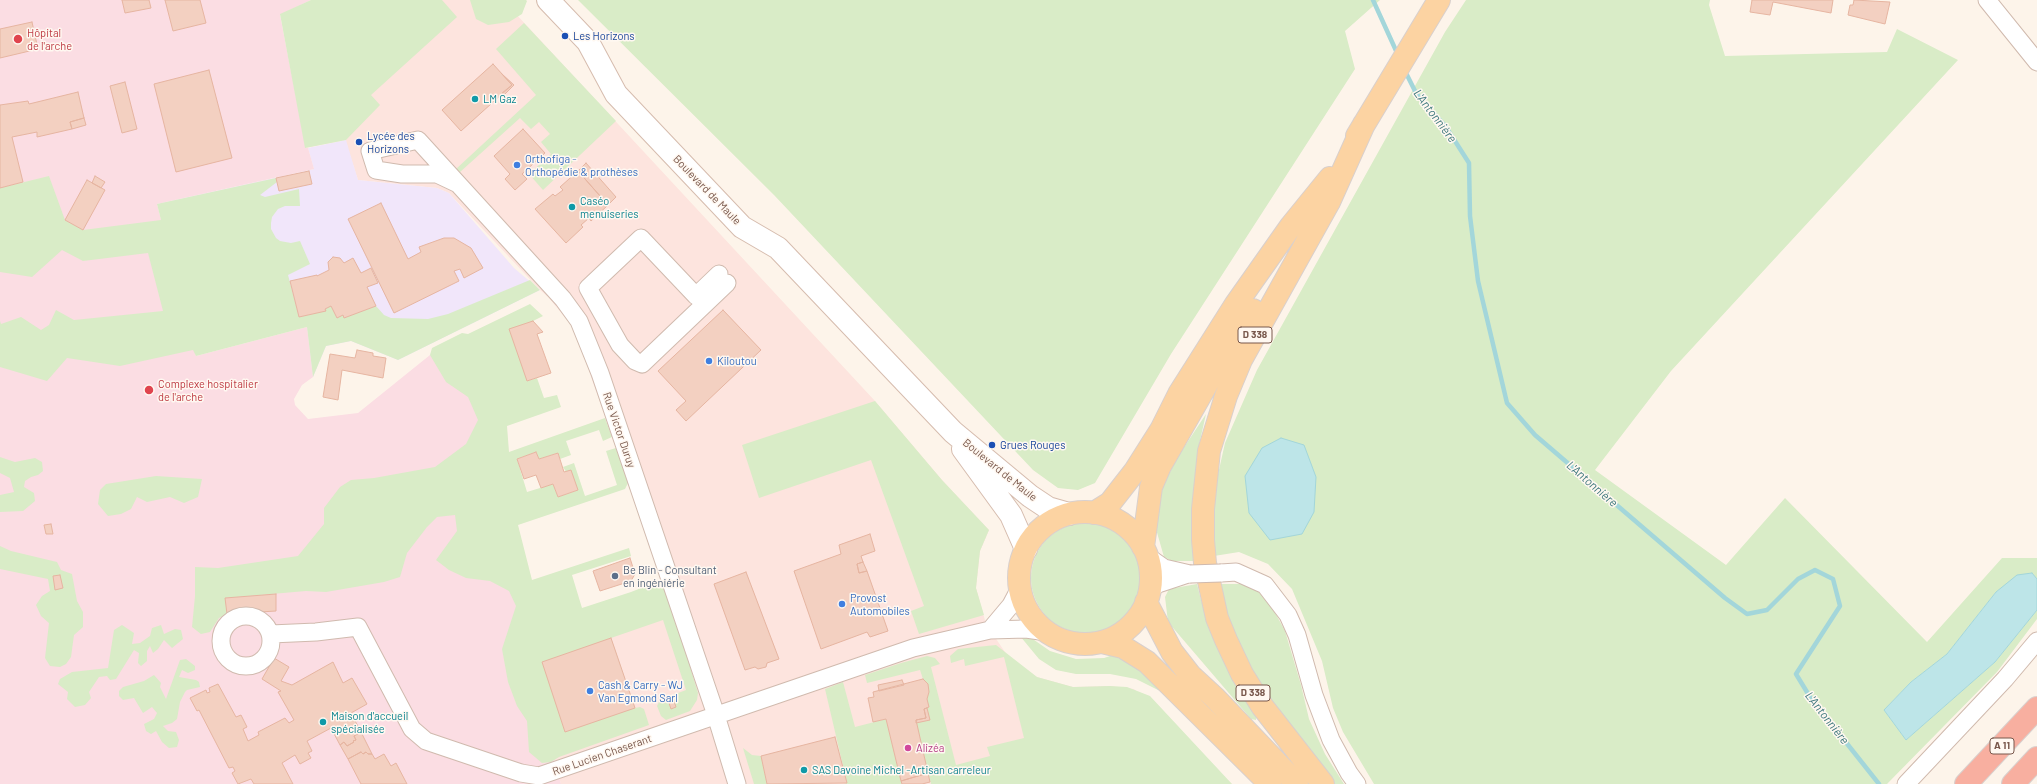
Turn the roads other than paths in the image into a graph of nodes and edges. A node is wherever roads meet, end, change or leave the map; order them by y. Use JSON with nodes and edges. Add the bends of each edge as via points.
{"nodes":[{"id":1,"x":548,"y":0,"type":"edge"},
{"id":2,"x":1439,"y":0,"type":"edge"},
{"id":3,"x":1987,"y":0,"type":"edge"},
{"id":4,"x":2037,"y":62,"type":"edge"},
{"id":5,"x":1364,"y":124,"type":"junction"},
{"id":6,"x":456,"y":183,"type":"dead end"},
{"id":7,"x":1325,"y":185,"type":"junction"},
{"id":8,"x":723,"y":278,"type":"joint"},
{"id":9,"x":953,"y":432,"type":"junction"},
{"id":10,"x":1094,"y":513,"type":"junction"},
{"id":11,"x":1069,"y":514,"type":"junction"},
{"id":12,"x":1026,"y":549,"type":"junction"},
{"id":13,"x":1145,"y":552,"type":"junction"},
{"id":14,"x":1190,"y":574,"type":"junction"},
{"id":15,"x":1020,"y":588,"type":"junction"},
{"id":16,"x":1148,"y":596,"type":"junction"},
{"id":17,"x":990,"y":630,"type":"junction"},
{"id":18,"x":1047,"y":632,"type":"junction"},
{"id":19,"x":271,"y":634,"type":"dead end"},
{"id":20,"x":2037,"y":641,"type":"edge"},
{"id":21,"x":1102,"y":642,"type":"junction"},
{"id":22,"x":2037,"y":708,"type":"edge"},
{"id":23,"x":716,"y":716,"type":"junction"},
{"id":24,"x":2037,"y":758,"type":"edge"},
{"id":25,"x":737,"y":784,"type":"edge"},
{"id":26,"x":1270,"y":784,"type":"edge"},
{"id":27,"x":1297,"y":784,"type":"edge"},
{"id":28,"x":1323,"y":784,"type":"edge"},
{"id":29,"x":1357,"y":784,"type":"edge"},
{"id":30,"x":1906,"y":784,"type":"edge"},
{"id":31,"x":1966,"y":784,"type":"edge"},
{"id":32,"x":2013,"y":784,"type":"edge"}],
"edges":[{"from":1,"to":9,"type":"main road","name":"Boulevard de Maule","via":[[588,42],[616,94],[742,227],[778,248]]},
{"from":2,"to":5,"type":"main road","number":"D 338"},
{"from":3,"to":4,"type":"street"},
{"from":5,"to":7,"type":"main road","number":"D 338"},
{"from":5,"to":28,"type":"main road","number":"D 338","via":[[1329,202],[1241,360],[1226,396],[1209,451],[1203,509],[1202,540],[1205,563],[1217,618],[1226,640],[1242,674],[1262,706]]},
{"from":6,"to":23,"type":"street","name":"Rue Victor Duruy","via":[[563,299],[579,321],[600,373]]},
{"from":7,"to":10,"type":"main road","number":"D 338","via":[[1291,226],[1236,304],[1179,394],[1161,430],[1135,471],[1110,503]]},
{"from":7,"to":13,"type":"main road","number":"D 338","via":[[1313,212],[1208,382],[1160,466],[1150,487]]},
{"from":8,"to":8,"type":"street","via":[[696,296],[641,238],[588,288],[620,345],[635,361],[642,364]]},
{"from":9,"to":11,"type":"main road","name":"Boulevard de Maule","via":[[1030,496],[1048,508]]},
{"from":9,"to":12,"type":"main road","name":"Boulevard de Maule","via":[[1011,515]]},
{"from":10,"to":11,"type":"main road"},
{"from":10,"to":13,"type":"main road","via":[[1123,524],[1134,534]]},
{"from":11,"to":12,"type":"main road","via":[[1044,527]]},
{"from":12,"to":15,"type":"main road","via":[[1020,568]]},
{"from":13,"to":14,"type":"street","via":[[1164,568]]},
{"from":13,"to":16,"type":"main road","via":[[1151,576]]},
{"from":14,"to":16,"type":"street","via":[[1158,584]]},
{"from":14,"to":29,"type":"street","bridge":true,"via":[[1236,572],[1265,585],[1288,615],[1331,740]]},
{"from":15,"to":17,"type":"street","via":[[1011,605]]},
{"from":15,"to":18,"type":"main road","via":[[1029,613]]},
{"from":16,"to":21,"type":"main road","via":[[1137,618],[1129,627]]},
{"from":16,"to":27,"type":"main road","number":"D 338","via":[[1172,652],[1190,675]]},
{"from":17,"to":18,"type":"street","name":"Rue Lucien Chaserant","via":[[1026,629]]},
{"from":17,"to":23,"type":"street","name":"Rue Lucien Chaserant","via":[[913,648]]},
{"from":18,"to":21,"type":"main road","via":[[1076,644]]},
{"from":19,"to":23,"type":"street","name":"Rue Lucien Chaserant","via":[[358,627],[412,729],[426,741],[521,773],[539,776]]},
{"from":20,"to":30,"type":"street","via":[[2005,679]]},
{"from":21,"to":26,"type":"main road","via":[[1123,647],[1147,662]]},
{"from":22,"to":31,"type":"highway","number":"A 11"},
{"from":23,"to":25,"type":"street","name":"Rue Victor Duruy"},
{"from":24,"to":32,"type":"highway"}]}
